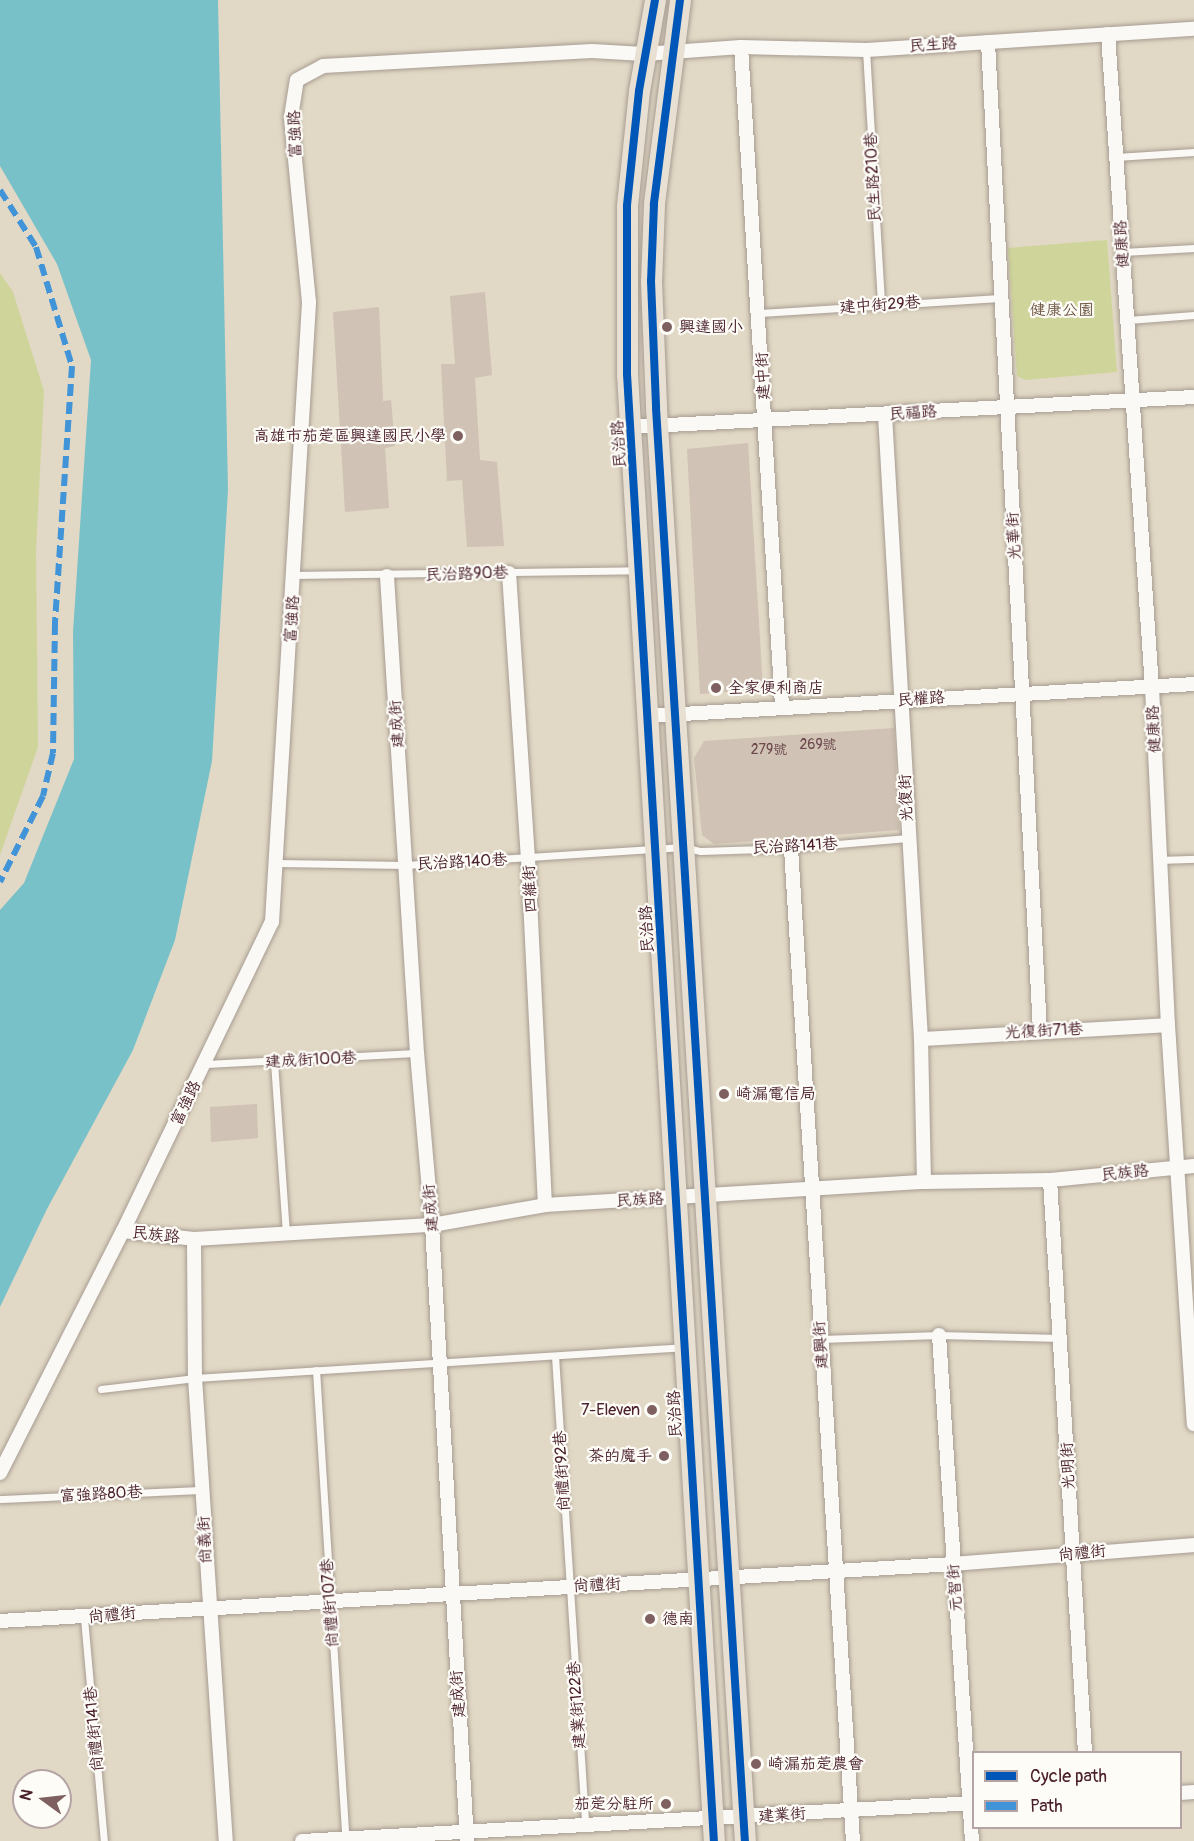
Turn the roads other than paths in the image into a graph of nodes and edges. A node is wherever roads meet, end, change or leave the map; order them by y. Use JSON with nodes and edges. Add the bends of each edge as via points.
{"nodes":[{"id":1,"x":680,"y":0,"type":"edge"},
{"id":2,"x":653,"y":8,"type":"edge"},
{"id":3,"x":1194,"y":29,"type":"edge"},
{"id":4,"x":1108,"y":34,"type":"junction"},
{"id":5,"x":988,"y":42,"type":"junction"},
{"id":6,"x":741,"y":47,"type":"junction"},
{"id":7,"x":866,"y":50,"type":"junction"},
{"id":8,"x":671,"y":52,"type":"junction"},
{"id":9,"x":644,"y":54,"type":"junction"},
{"id":10,"x":1194,"y":152,"type":"edge"},
{"id":11,"x":1116,"y":158,"type":"junction"},
{"id":12,"x":1194,"y":248,"type":"edge"},
{"id":13,"x":1123,"y":252,"type":"junction"},
{"id":14,"x":1000,"y":298,"type":"junction"},
{"id":15,"x":881,"y":304,"type":"junction"},
{"id":16,"x":760,"y":313,"type":"junction"},
{"id":17,"x":1194,"y":315,"type":"edge"},
{"id":18,"x":1128,"y":320,"type":"junction"},
{"id":19,"x":1194,"y":397,"type":"edge"},
{"id":20,"x":1130,"y":401,"type":"junction"},
{"id":21,"x":1008,"y":407,"type":"junction"},
{"id":22,"x":885,"y":415,"type":"junction"},
{"id":23,"x":766,"y":421,"type":"junction"},
{"id":24,"x":631,"y":427,"type":"junction"},
{"id":25,"x":657,"y":427,"type":"junction"},
{"id":26,"x":640,"y":570,"type":"junction"},
{"id":27,"x":508,"y":573,"type":"junction"},
{"id":28,"x":294,"y":576,"type":"junction"},
{"id":29,"x":387,"y":576,"type":"junction"},
{"id":30,"x":1194,"y":684,"type":"edge"},
{"id":31,"x":1152,"y":687,"type":"junction"},
{"id":32,"x":1022,"y":692,"type":"junction"},
{"id":33,"x":901,"y":700,"type":"junction"},
{"id":34,"x":782,"y":706,"type":"junction"},
{"id":35,"x":675,"y":714,"type":"junction"},
{"id":36,"x":648,"y":716,"type":"junction"},
{"id":37,"x":908,"y":838,"type":"junction"},
{"id":38,"x":683,"y":847,"type":"junction"},
{"id":39,"x":656,"y":848,"type":"junction"},
{"id":40,"x":791,"y":848,"type":"junction"},
{"id":41,"x":528,"y":858,"type":"junction"},
{"id":42,"x":1194,"y":858,"type":"edge"},
{"id":43,"x":1161,"y":860,"type":"junction"},
{"id":44,"x":278,"y":863,"type":"junction"},
{"id":45,"x":406,"y":865,"type":"junction"},
{"id":46,"x":1168,"y":1025,"type":"junction"},
{"id":47,"x":1040,"y":1031,"type":"junction"},
{"id":48,"x":921,"y":1039,"type":"junction"},
{"id":49,"x":417,"y":1053,"type":"junction"},
{"id":50,"x":274,"y":1062,"type":"junction"},
{"id":51,"x":205,"y":1065,"type":"junction"},
{"id":52,"x":1194,"y":1166,"type":"edge"},
{"id":53,"x":1178,"y":1168,"type":"junction"},
{"id":54,"x":1050,"y":1180,"type":"junction"},
{"id":55,"x":924,"y":1182,"type":"junction"},
{"id":56,"x":810,"y":1190,"type":"junction"},
{"id":57,"x":706,"y":1195,"type":"junction"},
{"id":58,"x":676,"y":1198,"type":"junction"},
{"id":59,"x":544,"y":1205,"type":"junction"},
{"id":60,"x":432,"y":1225,"type":"junction"},
{"id":61,"x":123,"y":1231,"type":"junction"},
{"id":62,"x":286,"y":1233,"type":"junction"},
{"id":63,"x":194,"y":1239,"type":"junction"},
{"id":64,"x":1190,"y":1291,"type":"edge"},
{"id":65,"x":939,"y":1335,"type":"junction"},
{"id":66,"x":1061,"y":1338,"type":"junction"},
{"id":67,"x":821,"y":1339,"type":"junction"},
{"id":68,"x":685,"y":1347,"type":"junction"},
{"id":69,"x":555,"y":1356,"type":"junction"},
{"id":70,"x":440,"y":1363,"type":"junction"},
{"id":71,"x":316,"y":1370,"type":"junction"},
{"id":72,"x":195,"y":1378,"type":"junction"},
{"id":73,"x":101,"y":1389,"type":"dead end"},
{"id":74,"x":1194,"y":1424,"type":"edge"},
{"id":75,"x":0,"y":1473,"type":"edge"},
{"id":76,"x":202,"y":1490,"type":"junction"},
{"id":77,"x":0,"y":1499,"type":"edge"},
{"id":78,"x":1194,"y":1545,"type":"edge"},
{"id":79,"x":1072,"y":1554,"type":"junction"},
{"id":80,"x":953,"y":1564,"type":"junction"},
{"id":81,"x":834,"y":1570,"type":"junction"},
{"id":82,"x":727,"y":1577,"type":"junction"},
{"id":83,"x":696,"y":1580,"type":"junction"},
{"id":84,"x":568,"y":1587,"type":"junction"},
{"id":85,"x":451,"y":1592,"type":"junction"},
{"id":86,"x":330,"y":1598,"type":"junction"},
{"id":87,"x":209,"y":1607,"type":"junction"},
{"id":88,"x":84,"y":1618,"type":"junction"},
{"id":89,"x":0,"y":1621,"type":"edge"},
{"id":90,"x":1085,"y":1751,"type":"edge"},
{"id":91,"x":972,"y":1803,"type":"edge"},
{"id":92,"x":851,"y":1810,"type":"junction"},
{"id":93,"x":743,"y":1818,"type":"junction"},
{"id":94,"x":585,"y":1822,"type":"junction"},
{"id":95,"x":713,"y":1831,"type":"edge"},
{"id":96,"x":466,"y":1836,"type":"edge"},
{"id":97,"x":345,"y":1837,"type":"junction"},
{"id":98,"x":104,"y":1841,"type":"edge"},
{"id":99,"x":226,"y":1841,"type":"edge"},
{"id":100,"x":302,"y":1841,"type":"edge"},
{"id":101,"x":745,"y":1841,"type":"edge"},
{"id":102,"x":853,"y":1841,"type":"edge"},
{"id":103,"x":972,"y":1841,"type":"edge"}],
"edges":[{"from":1,"to":8,"type":"main road"},
{"from":2,"to":9,"type":"main road","name":"民治路"},
{"from":3,"to":4,"type":"street","name":"民生路"},
{"from":4,"to":5,"type":"street","name":"民生路"},
{"from":4,"to":11,"type":"street","name":"健康路"},
{"from":5,"to":7,"type":"street","name":"民生路"},
{"from":5,"to":14,"type":"street","name":"光華街"},
{"from":6,"to":7,"type":"street","name":"民生路"},
{"from":6,"to":8,"type":"street","name":"民生路"},
{"from":6,"to":16,"type":"street","name":"建中街"},
{"from":7,"to":15,"type":"lane","name":"民生路210巷"},
{"from":8,"to":9,"type":"street","name":"富強路"},
{"from":8,"to":25,"type":"main road","via":[[654,204]]},
{"from":9,"to":24,"type":"main road","name":"民治路","via":[[627,206]]},
{"from":9,"to":28,"type":"street","name":"富強路","via":[[592,51],[322,66],[297,81],[291,117],[309,302]]},
{"from":10,"to":11,"type":"lane"},
{"from":11,"to":13,"type":"street","name":"健康路"},
{"from":12,"to":13,"type":"lane"},
{"from":13,"to":18,"type":"street","name":"健康路"},
{"from":14,"to":15,"type":"lane","name":"建中街29巷"},
{"from":14,"to":21,"type":"street","name":"光華街"},
{"from":15,"to":16,"type":"lane","name":"建中街29巷"},
{"from":16,"to":23,"type":"street","name":"建中街"},
{"from":17,"to":18,"type":"lane"},
{"from":18,"to":20,"type":"street","name":"健康路"},
{"from":19,"to":20,"type":"street","name":"民福路"},
{"from":20,"to":21,"type":"street","name":"民福路"},
{"from":20,"to":31,"type":"street","name":"健康路"},
{"from":21,"to":22,"type":"street","name":"民福路"},
{"from":21,"to":32,"type":"street","name":"光華街"},
{"from":22,"to":23,"type":"street","name":"民福路"},
{"from":22,"to":33,"type":"street","name":"光復街"},
{"from":23,"to":25,"type":"street","name":"民福路"},
{"from":23,"to":34,"type":"street","name":"建中街"},
{"from":24,"to":25,"type":"street","name":"民福路"},
{"from":24,"to":26,"type":"main road","name":"民治路"},
{"from":25,"to":35,"type":"main road"},
{"from":26,"to":27,"type":"lane","name":"民治路90巷"},
{"from":26,"to":36,"type":"main road","name":"民治路"},
{"from":27,"to":29,"type":"lane","name":"民治路90巷"},
{"from":27,"to":41,"type":"street","name":"四維街"},
{"from":28,"to":29,"type":"lane","name":"民治路90巷"},
{"from":28,"to":44,"type":"street","name":"富強路"},
{"from":29,"to":45,"type":"street","name":"建成街"},
{"from":30,"to":31,"type":"street","name":"民權路"},
{"from":31,"to":32,"type":"street","name":"民權路"},
{"from":31,"to":43,"type":"street","name":"健康路"},
{"from":32,"to":33,"type":"street","name":"民權路"},
{"from":32,"to":47,"type":"street","name":"光華街"},
{"from":33,"to":34,"type":"street","name":"民權路"},
{"from":33,"to":37,"type":"street","name":"光復街"},
{"from":34,"to":35,"type":"street","name":"民權路"},
{"from":35,"to":36,"type":"street","name":"民權路"},
{"from":35,"to":38,"type":"main road"},
{"from":36,"to":39,"type":"main road","name":"民治路"},
{"from":37,"to":40,"type":"lane","name":"民治路141巷"},
{"from":37,"to":48,"type":"street","name":"光復街"},
{"from":38,"to":39,"type":"lane","name":"民治路140巷"},
{"from":38,"to":40,"type":"lane","name":"民治路141巷","via":[[701,851]]},
{"from":38,"to":57,"type":"main road"},
{"from":39,"to":41,"type":"lane","name":"民治路140巷"},
{"from":39,"to":58,"type":"main road","name":"民治路"},
{"from":40,"to":56,"type":"street","name":"建興街"},
{"from":41,"to":45,"type":"lane","name":"民治路140巷"},
{"from":41,"to":59,"type":"street","name":"四維街"},
{"from":42,"to":43,"type":"lane"},
{"from":43,"to":46,"type":"street","name":"健康路"},
{"from":44,"to":45,"type":"lane","name":"民治路140巷"},
{"from":44,"to":51,"type":"street","name":"富強路","via":[[272,922]]},
{"from":45,"to":49,"type":"street","name":"建成街"},
{"from":46,"to":47,"type":"street","name":"光復街71巷"},
{"from":46,"to":53,"type":"street","name":"健康路"},
{"from":47,"to":48,"type":"street","name":"光復街71巷"},
{"from":48,"to":55,"type":"street","name":"光復街"},
{"from":49,"to":50,"type":"lane","name":"建成街100巷"},
{"from":49,"to":60,"type":"street","name":"建成街"},
{"from":50,"to":51,"type":"lane","name":"建成街100巷"},
{"from":50,"to":62,"type":"lane"},
{"from":51,"to":61,"type":"street","name":"富強路"},
{"from":52,"to":53,"type":"street","name":"民族路"},
{"from":53,"to":54,"type":"street","name":"民族路"},
{"from":53,"to":64,"type":"street","name":"健康路"},
{"from":54,"to":55,"type":"street","name":"民族路"},
{"from":54,"to":66,"type":"street","name":"光明街"},
{"from":55,"to":56,"type":"street","name":"民族路"},
{"from":56,"to":57,"type":"street","name":"民族路"},
{"from":56,"to":67,"type":"street","name":"建興街"},
{"from":57,"to":58,"type":"street","name":"民族路"},
{"from":57,"to":82,"type":"main road"},
{"from":58,"to":59,"type":"street","name":"民族路"},
{"from":58,"to":68,"type":"main road","name":"民治路"},
{"from":59,"to":60,"type":"street","name":"民族路"},
{"from":60,"to":62,"type":"street","name":"民族路"},
{"from":60,"to":70,"type":"street","name":"建成街"},
{"from":61,"to":63,"type":"street","name":"民族路"},
{"from":61,"to":75,"type":"street","name":"富強路"},
{"from":62,"to":63,"type":"street","name":"民族路"},
{"from":63,"to":72,"type":"street","name":"尚義街"},
{"from":64,"to":74,"type":"street","name":"健康路"},
{"from":65,"to":66,"type":"lane"},
{"from":65,"to":67,"type":"lane"},
{"from":65,"to":80,"type":"street","name":"元智街"},
{"from":66,"to":79,"type":"street","name":"光明街"},
{"from":67,"to":81,"type":"street","name":"建興街"},
{"from":68,"to":69,"type":"lane"},
{"from":68,"to":83,"type":"main road","name":"民治路"},
{"from":69,"to":70,"type":"lane"},
{"from":69,"to":84,"type":"lane","name":"尚禮街92巷"},
{"from":70,"to":71,"type":"lane"},
{"from":70,"to":85,"type":"street","name":"建成街"},
{"from":71,"to":72,"type":"lane"},
{"from":71,"to":86,"type":"lane","name":"尚禮街107巷"},
{"from":72,"to":73,"type":"lane"},
{"from":72,"to":76,"type":"street","name":"尚義街"},
{"from":76,"to":77,"type":"lane","name":"富強路80巷"},
{"from":76,"to":87,"type":"street","name":"尚義街"},
{"from":78,"to":79,"type":"street","name":"尚禮街"},
{"from":79,"to":80,"type":"street","name":"尚禮街"},
{"from":79,"to":90,"type":"street","name":"光明街"},
{"from":80,"to":81,"type":"street","name":"尚禮街"},
{"from":80,"to":91,"type":"street","name":"元智街"},
{"from":81,"to":82,"type":"street","name":"尚禮街"},
{"from":81,"to":92,"type":"street","name":"建興街"},
{"from":82,"to":83,"type":"street","name":"尚禮街"},
{"from":82,"to":93,"type":"main road"},
{"from":83,"to":84,"type":"street","name":"尚禮街"},
{"from":83,"to":95,"type":"main road","name":"民治路"},
{"from":84,"to":85,"type":"street","name":"尚禮街"},
{"from":84,"to":94,"type":"lane","name":"建業街122巷"},
{"from":85,"to":86,"type":"street","name":"尚禮街"},
{"from":85,"to":96,"type":"street","name":"建成街"},
{"from":86,"to":87,"type":"street","name":"尚禮街"},
{"from":86,"to":97,"type":"lane","name":"尚禮街107巷"},
{"from":87,"to":88,"type":"street","name":"尚禮街"},
{"from":87,"to":99,"type":"street","name":"尚義街"},
{"from":88,"to":89,"type":"street","name":"尚禮街"},
{"from":88,"to":98,"type":"lane","name":"尚禮街141巷"},
{"from":91,"to":92,"type":"street","name":"建業街"},
{"from":91,"to":103,"type":"street","name":"元智街"},
{"from":92,"to":93,"type":"street","name":"建業街"},
{"from":92,"to":102,"type":"street","name":"建興街"},
{"from":93,"to":95,"type":"street","name":"建業街"},
{"from":93,"to":101,"type":"main road"},
{"from":94,"to":95,"type":"street","name":"建業街"},
{"from":94,"to":96,"type":"street","name":"建業街"},
{"from":96,"to":97,"type":"street","name":"建業街"},
{"from":97,"to":100,"type":"street","name":"建業街"}]}
